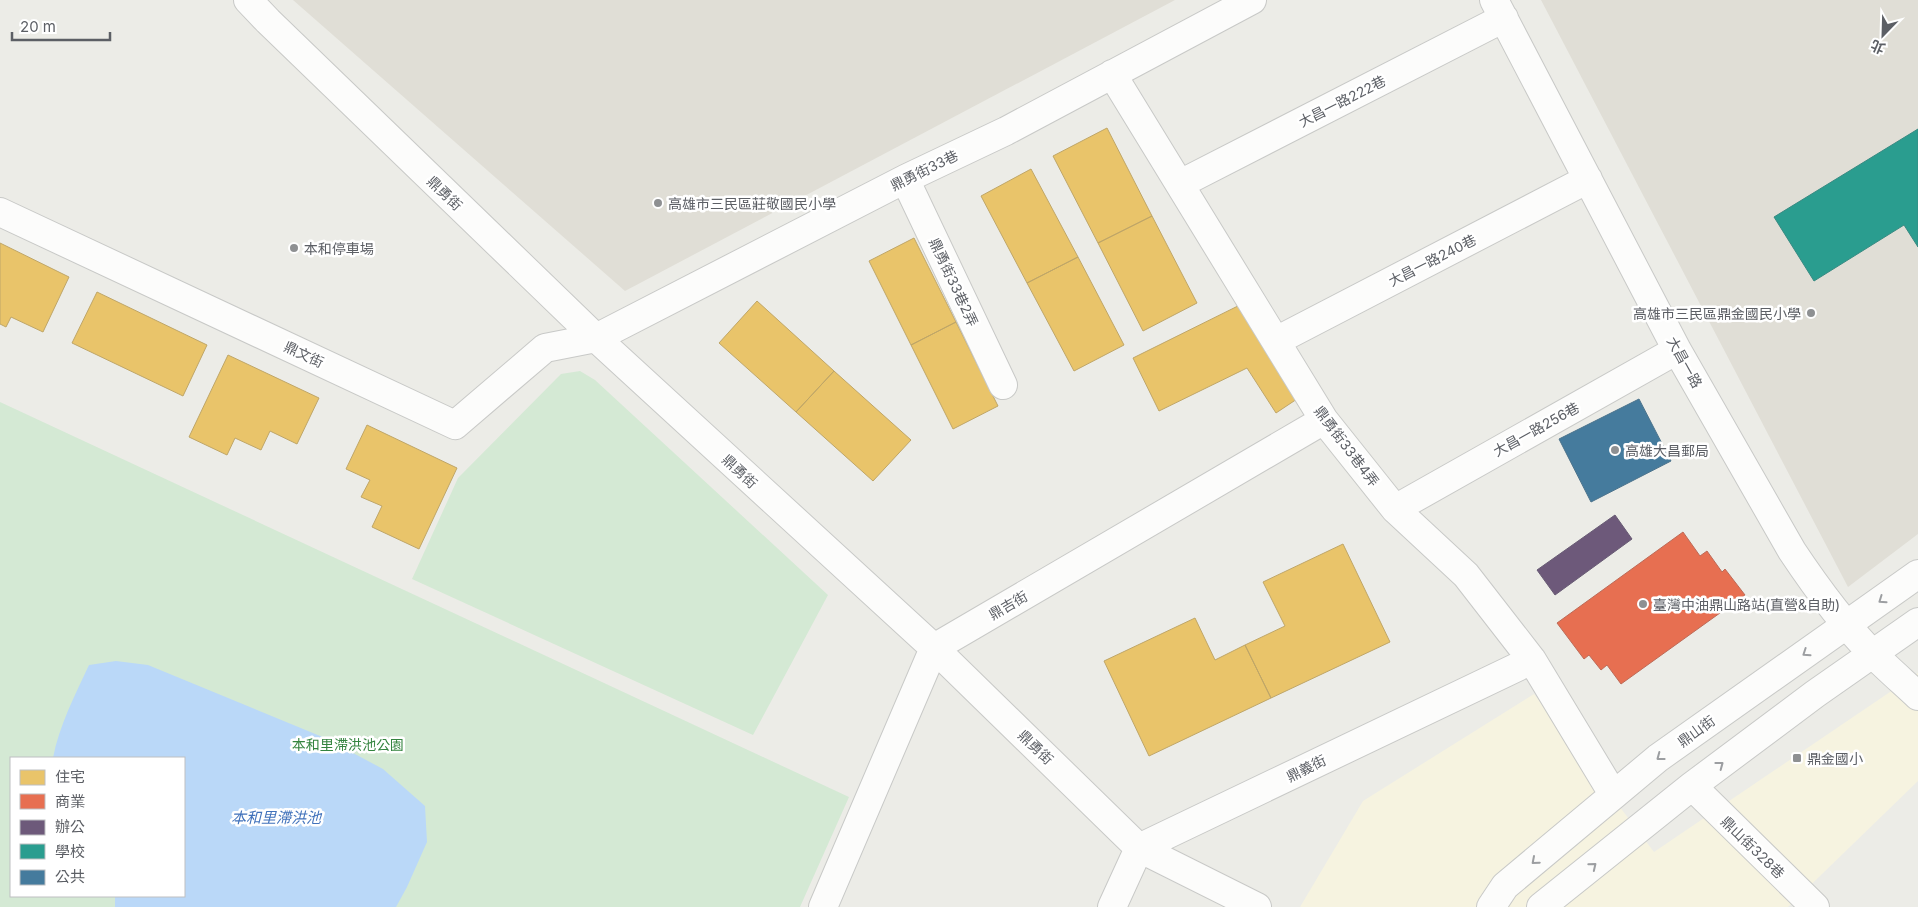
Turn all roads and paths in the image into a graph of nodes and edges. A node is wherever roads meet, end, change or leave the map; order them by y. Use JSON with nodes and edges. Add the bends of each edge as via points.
{"nodes":[{"id":1,"x":248,"y":0,"type":"edge"},
{"id":2,"x":1252,"y":0,"type":"edge"},
{"id":3,"x":1499,"y":9,"type":"edge"},
{"id":4,"x":1112,"y":74,"type":"junction"},
{"id":5,"x":905,"y":179,"type":"junction"},
{"id":6,"x":1588,"y":179,"type":"junction"},
{"id":7,"x":1180,"y":184,"type":"junction"},
{"id":8,"x":0,"y":212,"type":"edge"},
{"id":9,"x":596,"y":338,"type":"junction"},
{"id":10,"x":1276,"y":341,"type":"junction"},
{"id":11,"x":1678,"y":350,"type":"junction"},
{"id":12,"x":1003,"y":385,"type":"dead end"},
{"id":13,"x":1324,"y":420,"type":"junction"},
{"id":14,"x":1395,"y":509,"type":"junction"},
{"id":15,"x":1918,"y":574,"type":"edge"},
{"id":16,"x":1918,"y":622,"type":"edge"},
{"id":17,"x":1847,"y":625,"type":"junction"},
{"id":18,"x":934,"y":648,"type":"junction"},
{"id":19,"x":1873,"y":654,"type":"junction"},
{"id":20,"x":1532,"y":660,"type":"junction"},
{"id":21,"x":1918,"y":696,"type":"edge"},
{"id":22,"x":1692,"y":786,"type":"junction"},
{"id":23,"x":1613,"y":794,"type":"junction"},
{"id":24,"x":1139,"y":848,"type":"junction"},
{"id":25,"x":823,"y":907,"type":"edge"},
{"id":26,"x":1112,"y":907,"type":"edge"},
{"id":27,"x":1256,"y":907,"type":"edge"},
{"id":28,"x":1491,"y":907,"type":"edge"},
{"id":29,"x":1541,"y":907,"type":"edge"},
{"id":30,"x":1815,"y":907,"type":"edge"}],
"edges":[{"from":1,"to":9,"type":"street","name":"鼎勇街"},
{"from":2,"to":4,"type":"street","name":"鼎勇街33巷"},
{"from":3,"to":6,"type":"street","name":"大昌一路"},
{"from":3,"to":7,"type":"street","name":"大昌一路222巷"},
{"from":4,"to":5,"type":"street","name":"鼎勇街33巷","via":[[1006,131]]},
{"from":4,"to":7,"type":"street","name":"鼎勇街33巷4弄"},
{"from":5,"to":9,"type":"street","name":"鼎勇街33巷"},
{"from":5,"to":12,"type":"street","name":"鼎勇街33巷2弄"},
{"from":6,"to":10,"type":"street","name":"大昌一路240巷"},
{"from":6,"to":11,"type":"street","name":"大昌一路"},
{"from":7,"to":10,"type":"street","name":"鼎勇街33巷4弄"},
{"from":8,"to":9,"type":"street","name":"鼎文街","via":[[455,425],[545,348]]},
{"from":9,"to":18,"type":"street","name":"鼎勇街"},
{"from":10,"to":13,"type":"street","name":"鼎勇街33巷4弄"},
{"from":11,"to":14,"type":"street","name":"大昌一路256巷"},
{"from":11,"to":17,"type":"street","name":"大昌一路","via":[[1792,550]]},
{"from":13,"to":14,"type":"street","name":"鼎勇街33巷4弄"},
{"from":13,"to":18,"type":"street","name":"鼎吉街"},
{"from":14,"to":20,"type":"street","name":"鼎勇街33巷4弄","via":[[1466,575]]},
{"from":15,"to":17,"type":"street","name":"鼎山街","one_way":true},
{"from":16,"to":19,"type":"street"},
{"from":17,"to":19,"type":"street","name":"大昌一路"},
{"from":17,"to":23,"type":"street","name":"鼎山街","one_way":true},
{"from":18,"to":24,"type":"street","name":"鼎勇街"},
{"from":18,"to":25,"type":"street"},
{"from":19,"to":21,"type":"street","name":"大昌一路"},
{"from":22,"to":19,"type":"street","one_way":true},
{"from":20,"to":23,"type":"street","name":"鼎勇街33巷4弄"},
{"from":20,"to":24,"type":"street","name":"鼎義街"},
{"from":29,"to":22,"type":"street","one_way":true},
{"from":22,"to":30,"type":"street","name":"鼎山街328巷"},
{"from":23,"to":28,"type":"street","name":"鼎山街","one_way":true,"via":[[1505,886]]},
{"from":24,"to":26,"type":"street"},
{"from":24,"to":27,"type":"street","name":"鼎勇街"}]}
